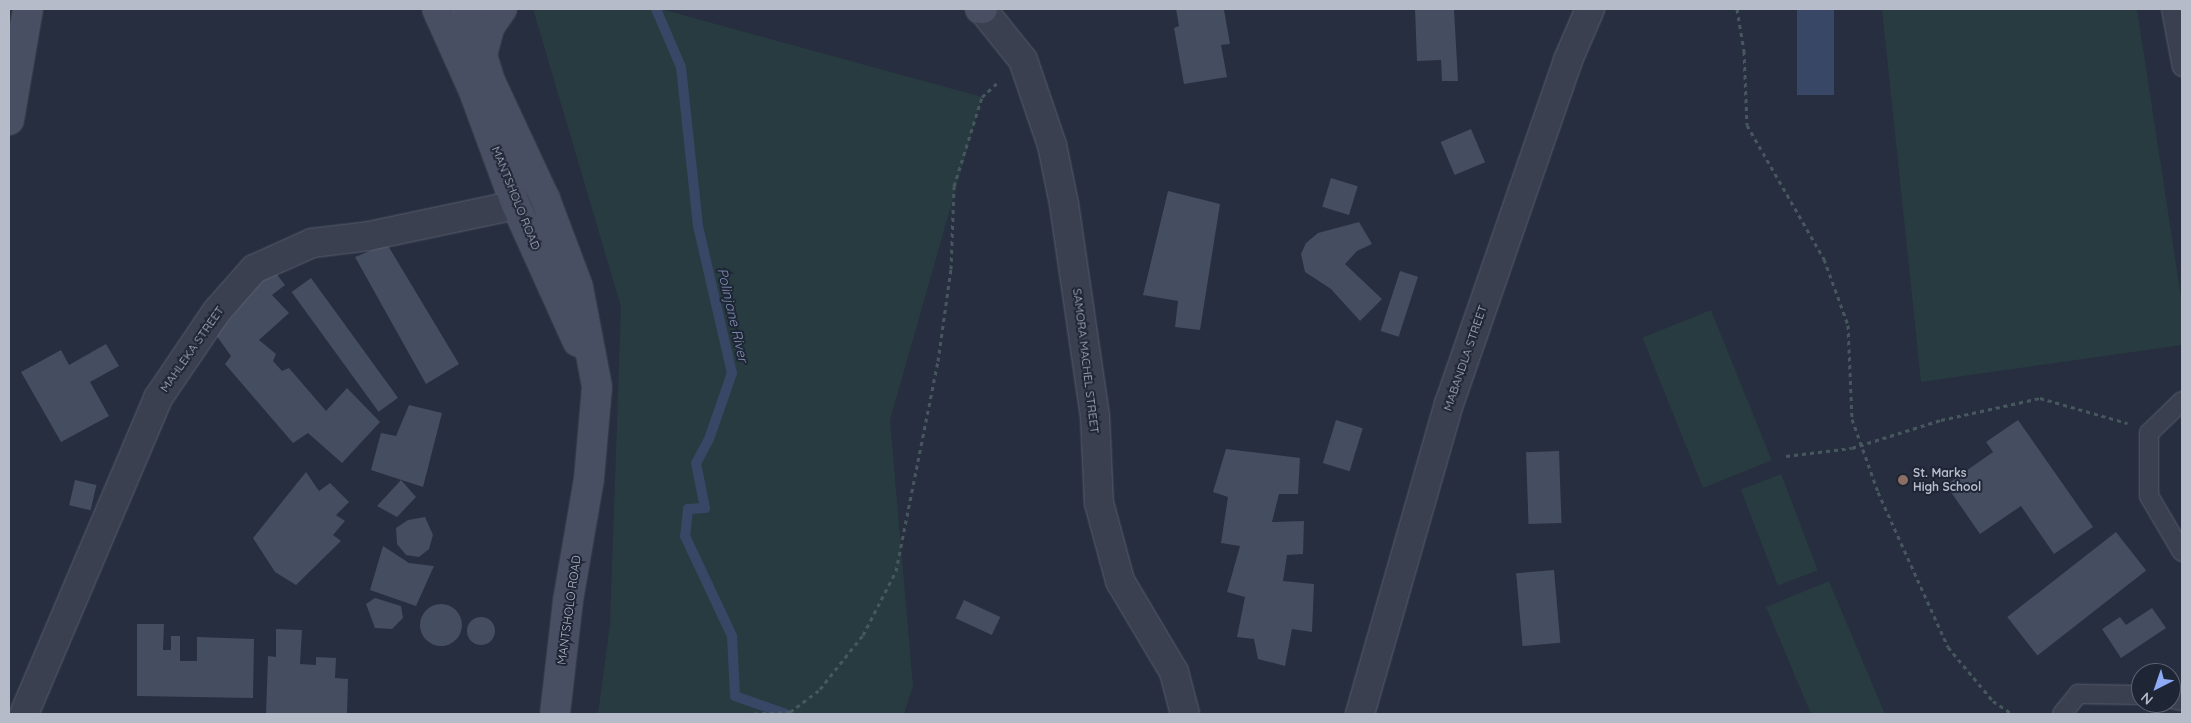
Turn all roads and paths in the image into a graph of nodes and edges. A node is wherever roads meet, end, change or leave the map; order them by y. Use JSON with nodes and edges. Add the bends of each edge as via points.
{"nodes":[{"id":1,"x":28,"y":9,"type":"edge"},
{"id":2,"x":437,"y":9,"type":"edge"},
{"id":3,"x":468,"y":9,"type":"edge"},
{"id":4,"x":502,"y":9,"type":"edge"},
{"id":5,"x":982,"y":9,"type":"edge"},
{"id":6,"x":1590,"y":9,"type":"edge"},
{"id":7,"x":1738,"y":9,"type":"edge"},
{"id":8,"x":2172,"y":9,"type":"edge"},
{"id":9,"x":482,"y":55,"type":"junction"},
{"id":10,"x":1023,"y":60,"type":"junction"},
{"id":11,"x":2182,"y":67,"type":"edge"},
{"id":12,"x":9,"y":120,"type":"edge"},
{"id":13,"x":545,"y":199,"type":"junction"},
{"id":14,"x":516,"y":205,"type":"junction"},
{"id":15,"x":597,"y":387,"type":"junction"},
{"id":16,"x":2182,"y":401,"type":"edge"},
{"id":17,"x":2152,"y":430,"type":"junction"},
{"id":18,"x":1786,"y":456,"type":"dead end"},
{"id":19,"x":2182,"y":552,"type":"edge"},
{"id":20,"x":2131,"y":695,"type":"edge"},
{"id":21,"x":26,"y":713,"type":"edge"},
{"id":22,"x":555,"y":714,"type":"edge"},
{"id":23,"x":746,"y":714,"type":"edge"},
{"id":24,"x":1185,"y":714,"type":"edge"},
{"id":25,"x":1360,"y":714,"type":"edge"},
{"id":26,"x":2012,"y":714,"type":"edge"},
{"id":27,"x":2062,"y":714,"type":"edge"}],
"edges":[{"from":1,"to":12,"type":"street"},
{"from":2,"to":14,"type":"street","name":"MANTSHOLO ROAD","via":[[473,88]]},
{"from":3,"to":9,"type":"street","name":"MANTSHOLO ROAD"},
{"from":4,"to":9,"type":"street","via":[[490,26]]},
{"from":5,"to":10,"type":"street","name":"SAMORA MACHEL STREET"},
{"from":6,"to":25,"type":"street","name":"MABANDLA STREET","via":[[1568,60],[1449,404]]},
{"from":7,"to":26,"type":"path","via":[[1744,51],[1747,125],[1824,259],[1848,325],[1852,419],[1878,492],[1948,647],[1993,701]]},
{"from":8,"to":11,"type":"lane"},
{"from":9,"to":13,"type":"street","name":"MANTSHOLO ROAD","via":[[490,82]]},
{"from":10,"to":23,"type":"path","via":[[982,97],[954,186],[951,269],[938,360],[896,571],[863,636],[820,689],[790,712]]},
{"from":10,"to":24,"type":"street","name":"SAMORA MACHEL STREET","via":[[1052,145],[1064,204],[1095,416],[1099,503],[1120,581],[1174,672]]},
{"from":13,"to":14,"type":"street","name":"MAHLEKA STREET"},
{"from":13,"to":15,"type":"street","name":"MANTSHOLO ROAD","via":[[578,287]]},
{"from":14,"to":15,"type":"street","name":"MANTSHOLO ROAD"},
{"from":14,"to":21,"type":"street","name":"MAHLEKA STREET","via":[[369,236],[312,243],[254,269],[217,310],[158,398]]},
{"from":15,"to":22,"type":"street","name":"MANTSHOLO ROAD","via":[[589,479],[568,601]]},
{"from":16,"to":17,"type":"lane"},
{"from":17,"to":18,"type":"path","via":[[2040,398],[1941,420],[1852,448]]},
{"from":17,"to":19,"type":"lane","via":[[2149,433],[2149,496]]},
{"from":20,"to":27,"type":"lane","via":[[2078,694]]}]}
